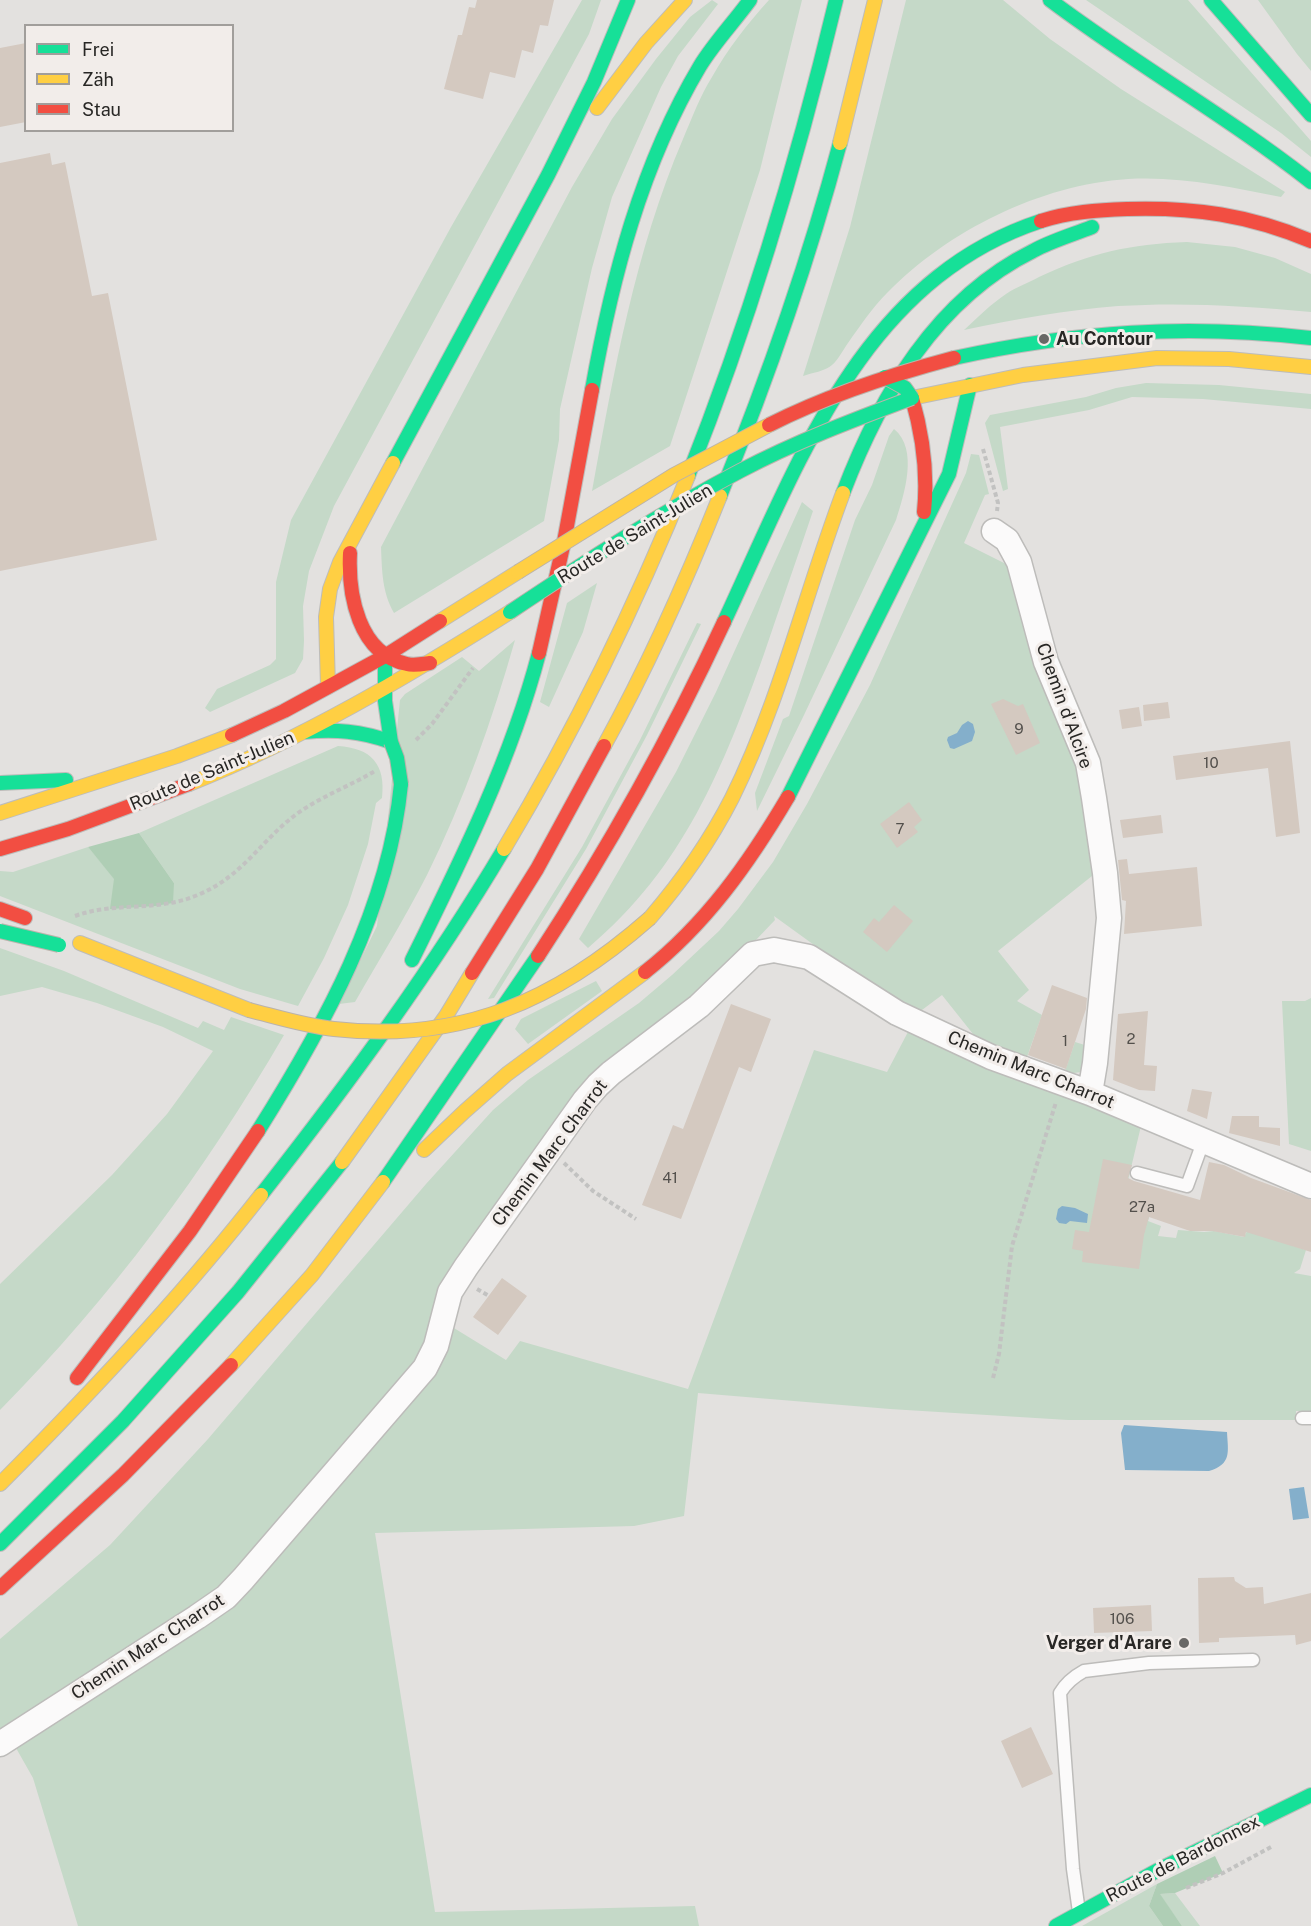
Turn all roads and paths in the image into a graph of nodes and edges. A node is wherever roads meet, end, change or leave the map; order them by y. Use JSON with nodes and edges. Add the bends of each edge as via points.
{"nodes":[{"id":1,"x":628,"y":0,"type":"edge"},
{"id":2,"x":686,"y":0,"type":"edge"},
{"id":3,"x":750,"y":0,"type":"edge"},
{"id":4,"x":836,"y":0,"type":"edge"},
{"id":5,"x":875,"y":0,"type":"edge"},
{"id":6,"x":1050,"y":0,"type":"edge"},
{"id":7,"x":1213,"y":1,"type":"edge"},
{"id":8,"x":1311,"y":115,"type":"edge"},
{"id":9,"x":548,"y":175,"type":"junction"},
{"id":10,"x":1311,"y":182,"type":"edge"},
{"id":11,"x":1177,"y":208,"type":"junction"},
{"id":12,"x":1311,"y":241,"type":"edge"},
{"id":13,"x":1311,"y":338,"type":"edge"},
{"id":14,"x":1311,"y":367,"type":"edge"},
{"id":15,"x":885,"y":377,"type":"junction"},
{"id":16,"x":970,"y":385,"type":"junction"},
{"id":17,"x":912,"y":398,"type":"junction"},
{"id":18,"x":982,"y":445,"type":"dead end"},
{"id":19,"x":920,"y":531,"type":"junction"},
{"id":20,"x":994,"y":531,"type":"joint"},
{"id":21,"x":353,"y":539,"type":"junction"},
{"id":22,"x":385,"y":656,"type":"junction"},
{"id":23,"x":430,"y":663,"type":"junction"},
{"id":24,"x":475,"y":666,"type":"dead end"},
{"id":25,"x":328,"y":687,"type":"junction"},
{"id":26,"x":386,"y":689,"type":"junction"},
{"id":27,"x":304,"y":732,"type":"junction"},
{"id":28,"x":415,"y":741,"type":"dead end"},
{"id":29,"x":392,"y":742,"type":"junction"},
{"id":30,"x":379,"y":769,"type":"dead end"},
{"id":31,"x":112,"y":777,"type":"junction"},
{"id":32,"x":0,"y":783,"type":"edge"},
{"id":33,"x":0,"y":813,"type":"edge"},
{"id":34,"x":0,"y":849,"type":"edge"},
{"id":35,"x":0,"y":909,"type":"edge"},
{"id":36,"x":69,"y":918,"type":"dead end"},
{"id":37,"x":0,"y":930,"type":"edge"},
{"id":38,"x":129,"y":964,"type":"junction"},
{"id":39,"x":407,"y":968,"type":"dead end"},
{"id":40,"x":397,"y":989,"type":"dead end"},
{"id":41,"x":354,"y":1074,"type":"junction"},
{"id":42,"x":1062,"y":1084,"type":"junction"},
{"id":43,"x":1090,"y":1093,"type":"junction"},
{"id":44,"x":1203,"y":1142,"type":"junction"},
{"id":45,"x":548,"y":1152,"type":"junction"},
{"id":46,"x":1137,"y":1173,"type":"dead end"},
{"id":47,"x":1311,"y":1186,"type":"edge"},
{"id":48,"x":636,"y":1220,"type":"dead end"},
{"id":49,"x":352,"y":1225,"type":"junction"},
{"id":50,"x":993,"y":1378,"type":"dead end"},
{"id":51,"x":67,"y":1390,"type":"dead end"},
{"id":52,"x":45,"y":1418,"type":"dead end"},
{"id":53,"x":0,"y":1474,"type":"edge"},
{"id":54,"x":0,"y":1484,"type":"edge"},
{"id":55,"x":0,"y":1544,"type":"edge"},
{"id":56,"x":0,"y":1588,"type":"edge"},
{"id":57,"x":1253,"y":1660,"type":"dead end"},
{"id":58,"x":0,"y":1744,"type":"edge"},
{"id":59,"x":1311,"y":1795,"type":"edge"},
{"id":60,"x":1079,"y":1913,"type":"junction"},
{"id":61,"x":1056,"y":1926,"type":"edge"}],
"edges":[{"from":1,"to":9,"type":"main road","via":[[594,82]]},
{"from":2,"to":9,"type":"main road","via":[[646,43]]},
{"from":3,"to":39,"type":"main road","via":[[693,79],[644,183],[617,274],[550,612],[526,696],[490,797]]},
{"from":4,"to":41,"type":"main road","via":[[793,172],[755,296],[655,556],[588,695],[509,841]]},
{"from":5,"to":55,"type":"main road","via":[[821,210],[758,400],[662,631],[559,830],[432,1037],[309,1205],[238,1293],[148,1394]]},
{"from":6,"to":10,"type":"main road"},
{"from":7,"to":8,"type":"main road"},
{"from":9,"to":21,"type":"main road"},
{"from":11,"to":12,"type":"main road","via":[[1256,220]]},
{"from":11,"to":38,"type":"main road","bridge":true,"via":[[1058,238],[1007,264],[955,305],[920,345],[887,395],[858,454],[777,687],[739,783],[695,863],[622,945],[567,982],[527,1002],[473,1020],[416,1030],[360,1031],[305,1024],[249,1010]]},
{"from":11,"to":49,"type":"main road","via":[[1066,214],[991,242],[949,267],[906,303],[859,359],[788,482],[700,675],[629,808],[530,972]]},
{"from":13,"to":15,"type":"main road","name":"Route de Saint-Julien","bridge":true,"via":[[1147,330],[1044,339]]},
{"from":14,"to":16,"type":"main road","name":"Route de Saint-Julien","via":[[1228,359],[1157,358],[1073,367]]},
{"from":15,"to":17,"type":"main road","bridge":true,"via":[[905,388]]},
{"from":15,"to":22,"type":"main road","name":"Route de Saint-Julien","bridge":true,"via":[[783,417],[718,449]]},
{"from":16,"to":17,"type":"main road","name":"Route de Saint-Julien"},
{"from":16,"to":19,"type":"main road","via":[[949,474]]},
{"from":17,"to":19,"type":"main road","via":[[924,444],[927,477]]},
{"from":17,"to":23,"type":"main road","name":"Route de Saint-Julien","bridge":true,"via":[[776,453],[709,488]]},
{"from":18,"to":20,"type":"path","via":[[998,503]]},
{"from":19,"to":49,"type":"main road","via":[[798,779],[770,828],[720,900],[657,962],[477,1099]]},
{"from":20,"to":43,"type":"street","name":"Chemin d'Alcire","via":[[1007,540],[1019,562],[1046,662],[1088,763],[1092,786],[1109,918]]},
{"from":21,"to":22,"type":"main road","via":[[348,568],[354,603],[366,637]]},
{"from":21,"to":25,"type":"main road","via":[[340,562],[328,599]]},
{"from":22,"to":23,"type":"main road","via":[[412,666]]},
{"from":22,"to":25,"type":"main road","name":"Route de Saint-Julien"},
{"from":22,"to":26,"type":"main road"},
{"from":23,"to":26,"type":"main road","name":"Route de Saint-Julien"},
{"from":24,"to":28,"type":"path"},
{"from":25,"to":31,"type":"main road","name":"Route de Saint-Julien","via":[[237,733]]},
{"from":26,"to":27,"type":"main road","name":"Route de Saint-Julien"},
{"from":26,"to":29,"type":"main road","via":[[385,711]]},
{"from":27,"to":29,"type":"main road","via":[[355,729]]},
{"from":27,"to":34,"type":"main road","name":"Route de Saint-Julien","via":[[140,803]]},
{"from":29,"to":51,"type":"main road","bridge":true,"via":[[401,784],[394,841],[380,889],[339,984],[269,1114],[206,1211]]},
{"from":30,"to":36,"type":"path","via":[[297,814],[248,862],[201,894],[155,906],[91,911]]},
{"from":31,"to":32,"type":"main road"},
{"from":31,"to":33,"type":"main road","name":"Route de Saint-Julien"},
{"from":35,"to":38,"type":"main road"},
{"from":37,"to":38,"type":"main road","bridge":true},
{"from":40,"to":41,"type":"main road"},
{"from":41,"to":54,"type":"main road","via":[[248,1213],[170,1306]]},
{"from":42,"to":43,"type":"street","name":"Chemin Marc Charrot"},
{"from":42,"to":45,"type":"street","name":"Chemin Marc Charrot","via":[[992,1057],[897,1012],[809,957],[774,950],[753,954],[699,1006],[611,1072],[585,1100]]},
{"from":42,"to":50,"type":"path","via":[[1012,1246]]},
{"from":43,"to":44,"type":"street","name":"Chemin Marc Charrot"},
{"from":44,"to":46,"type":"lane","via":[[1187,1186]]},
{"from":44,"to":47,"type":"street","name":"Chemin Marc Charrot"},
{"from":45,"to":48,"type":"path","via":[[593,1191]]},
{"from":45,"to":58,"type":"street","name":"Chemin Marc Charrot","via":[[450,1292],[436,1346],[425,1368],[243,1579],[226,1597],[197,1617]]},
{"from":49,"to":56,"type":"main road","via":[[201,1398]]},
{"from":52,"to":53,"type":"main road"},
{"from":57,"to":60,"type":"lane","via":[[1149,1663],[1084,1671],[1065,1685],[1060,1693]]},
{"from":59,"to":60,"type":"main road","name":"Route de Bardonnex"},
{"from":60,"to":61,"type":"main road","name":"Route de Bardonnex"}]}
